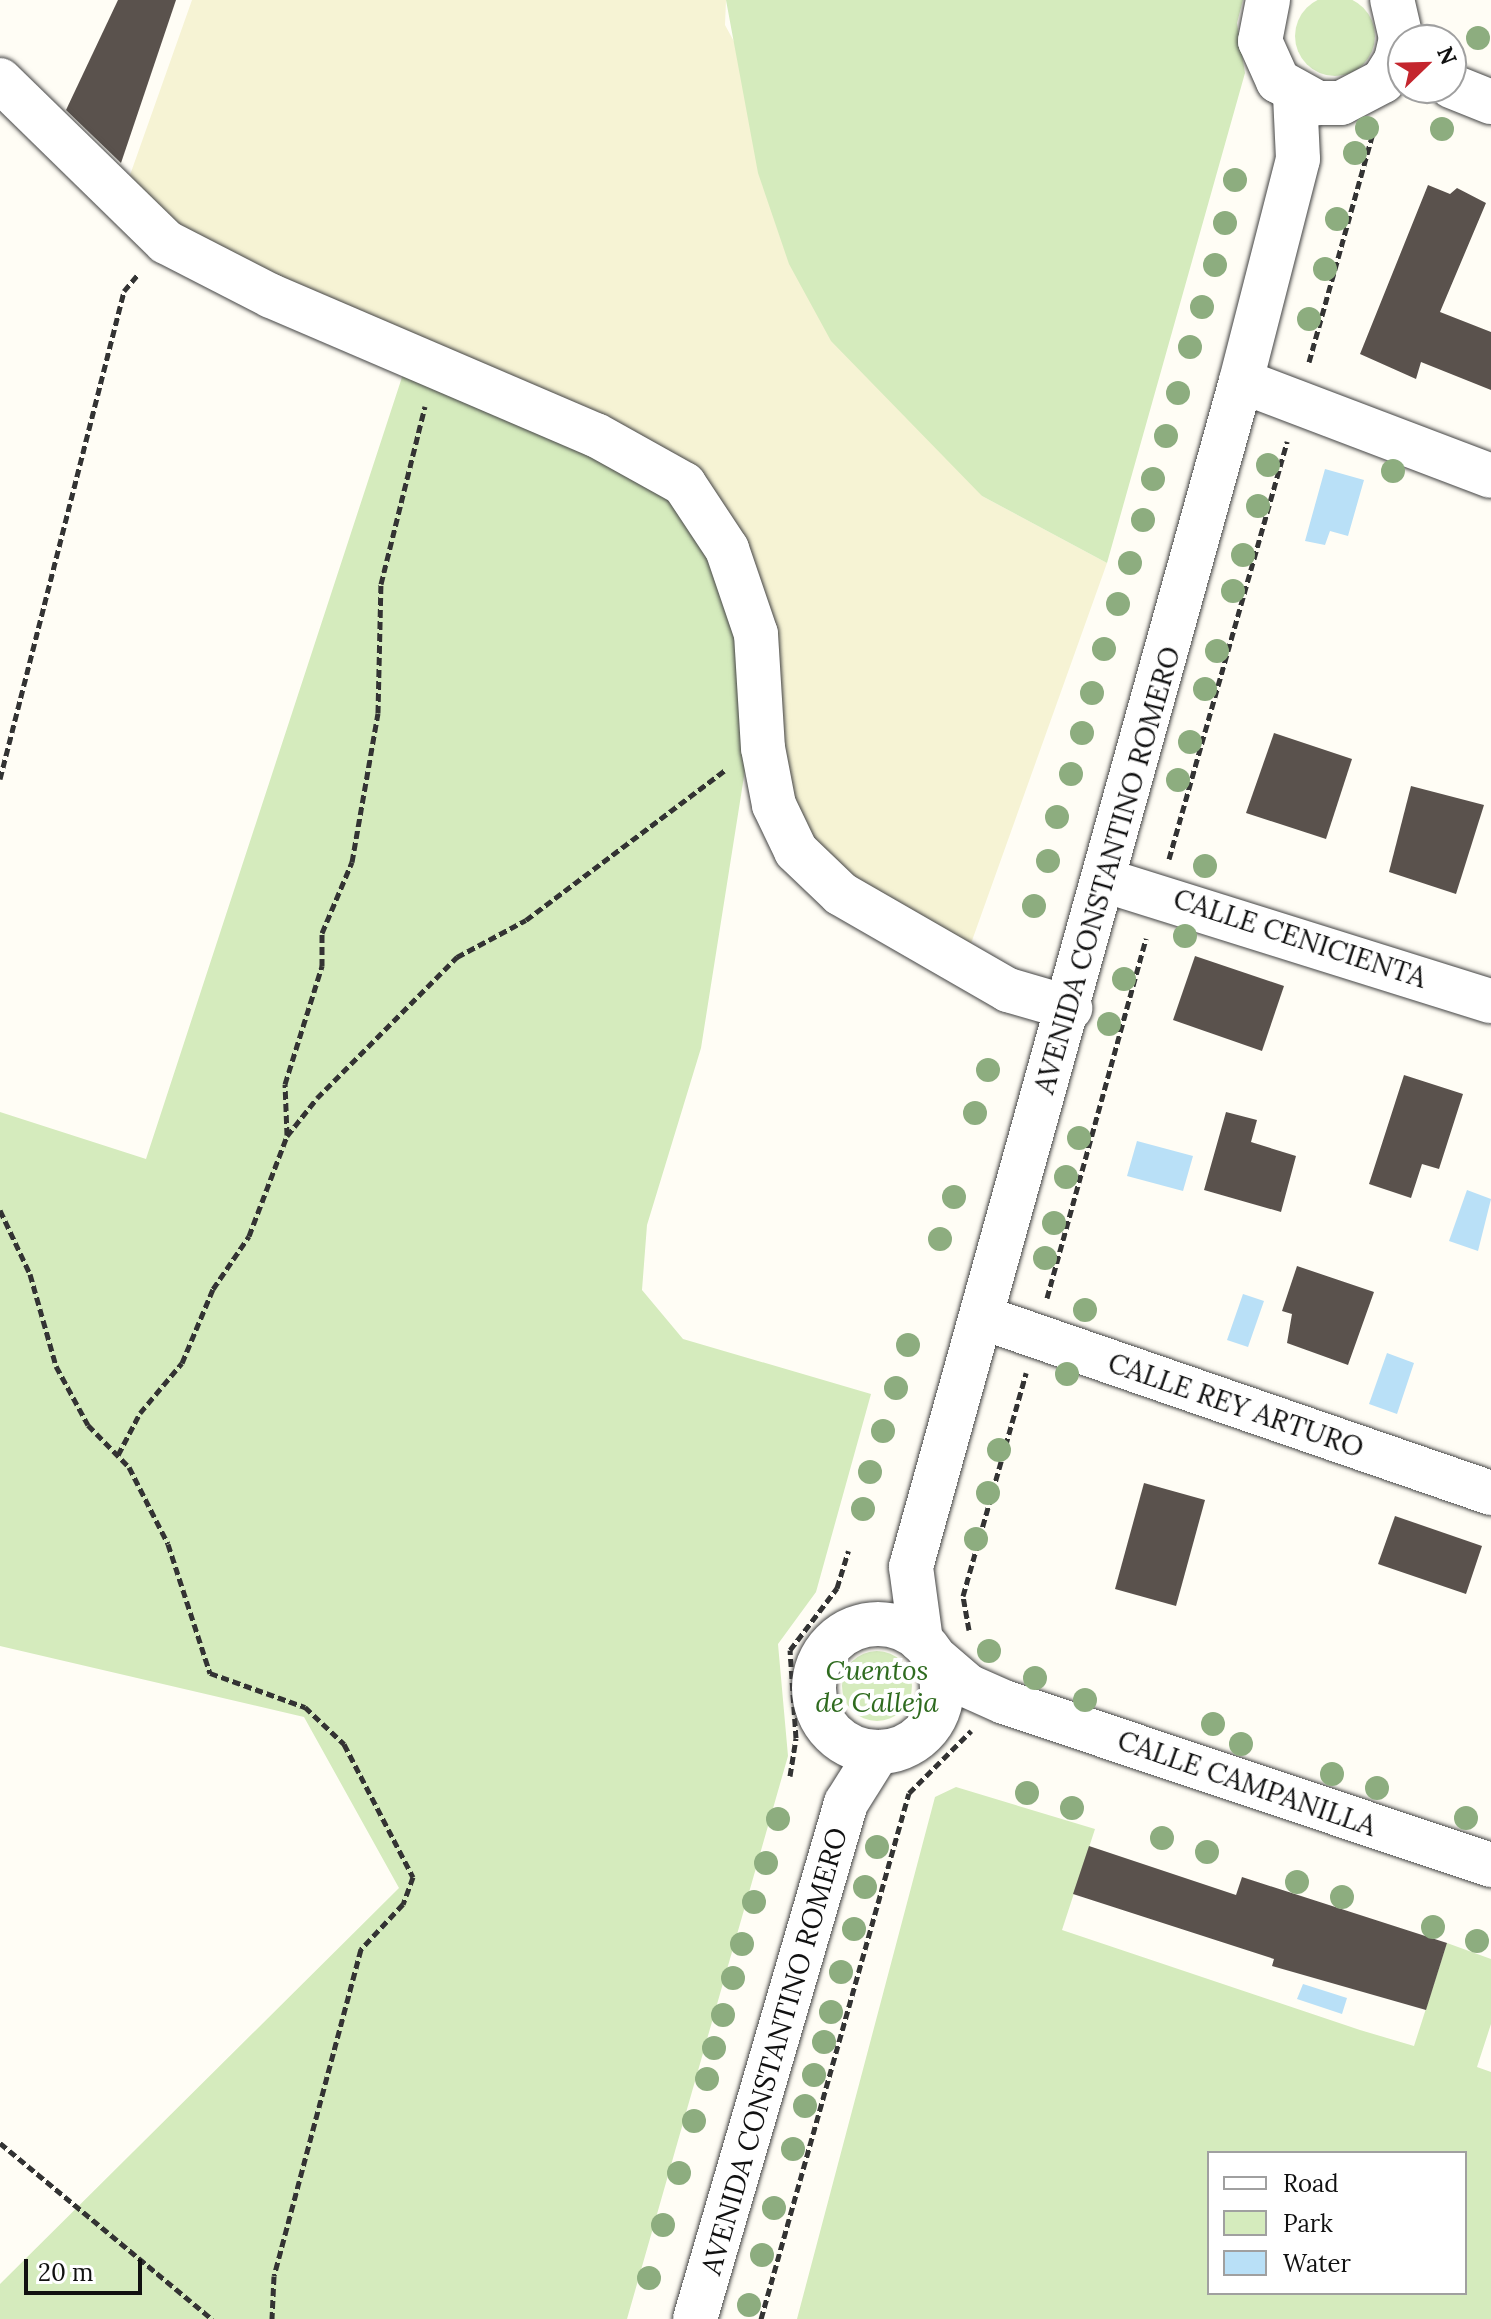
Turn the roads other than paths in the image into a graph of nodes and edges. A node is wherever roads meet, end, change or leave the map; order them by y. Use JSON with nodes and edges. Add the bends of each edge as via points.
{"nodes":[{"id":1,"x":1268,"y":0,"type":"edge"},
{"id":2,"x":1392,"y":0,"type":"edge"},
{"id":3,"x":1398,"y":24,"type":"edge"},
{"id":4,"x":1387,"y":77,"type":"edge"},
{"id":5,"x":0,"y":80,"type":"edge"},
{"id":6,"x":1467,"y":92,"type":"edge"},
{"id":7,"x":1295,"y":95,"type":"junction"},
{"id":8,"x":1491,"y":102,"type":"edge"},
{"id":9,"x":1358,"y":114,"type":"junction"},
{"id":10,"x":1298,"y":159,"type":"junction"},
{"id":11,"x":1241,"y":381,"type":"junction"},
{"id":12,"x":1491,"y":476,"type":"edge"},
{"id":13,"x":1107,"y":881,"type":"junction"},
{"id":14,"x":1491,"y":1001,"type":"edge"},
{"id":15,"x":1070,"y":1008,"type":"junction"},
{"id":16,"x":981,"y":1317,"type":"junction"},
{"id":17,"x":1491,"y":1493,"type":"edge"},
{"id":18,"x":908,"y":1579,"type":"junction"},
{"id":19,"x":866,"y":1625,"type":"junction"},
{"id":20,"x":927,"y":1648,"type":"junction"},
{"id":21,"x":988,"y":1702,"type":"junction"},
{"id":22,"x":930,"y":1726,"type":"junction"},
{"id":23,"x":865,"y":1768,"type":"junction"},
{"id":24,"x":1491,"y":1865,"type":"edge"},
{"id":25,"x":695,"y":2319,"type":"edge"}],
"edges":[{"from":1,"to":7,"type":"street","via":[[1260,41],[1272,71]]},
{"from":2,"to":3,"type":"street"},
{"from":4,"to":9,"type":"street"},
{"from":5,"to":15,"type":"street","via":[[166,242],[596,435],[684,484],[727,549],[756,634],[763,748],[774,805],[796,851],[841,894],[1008,990]]},
{"from":6,"to":8,"type":"street"},
{"from":7,"to":9,"type":"street"},
{"from":7,"to":10,"type":"street","name":"AVENIDA CONSTANTINO ROMERO"},
{"from":9,"to":10,"type":"street","name":"AVENIDA CONSTANTINO ROMERO"},
{"from":10,"to":11,"type":"street","name":"AVENIDA CONSTANTINO ROMERO"},
{"from":11,"to":12,"type":"street","via":[[1300,398]]},
{"from":11,"to":13,"type":"street","name":"AVENIDA CONSTANTINO ROMERO"},
{"from":13,"to":14,"type":"street","name":"CALLE CENICIENTA","via":[[1159,892]]},
{"from":13,"to":15,"type":"street","name":"AVENIDA CONSTANTINO ROMERO"},
{"from":15,"to":16,"type":"street","name":"AVENIDA CONSTANTINO ROMERO"},
{"from":16,"to":17,"type":"street","name":"CALLE REY ARTURO"},
{"from":16,"to":18,"type":"street","name":"AVENIDA CONSTANTINO ROMERO"},
{"from":18,"to":19,"type":"street","name":"AVENIDA CONSTANTINO ROMERO"},
{"from":18,"to":20,"type":"street","name":"AVENIDA CONSTANTINO ROMERO"},
{"from":19,"to":20,"type":"street","via":[[896,1627]]},
{"from":19,"to":23,"type":"street","via":[[846,1632],[818,1665],[817,1707],[835,1737]]},
{"from":20,"to":21,"type":"street","name":"CALLE CAMPANILLA"},
{"from":20,"to":22,"type":"street","via":[[942,1684]]},
{"from":21,"to":22,"type":"street"},
{"from":21,"to":24,"type":"street","name":"CALLE CAMPANILLA"},
{"from":22,"to":23,"type":"street","via":[[914,1742]]},
{"from":23,"to":25,"type":"street","name":"AVENIDA CONSTANTINO ROMERO"}]}
